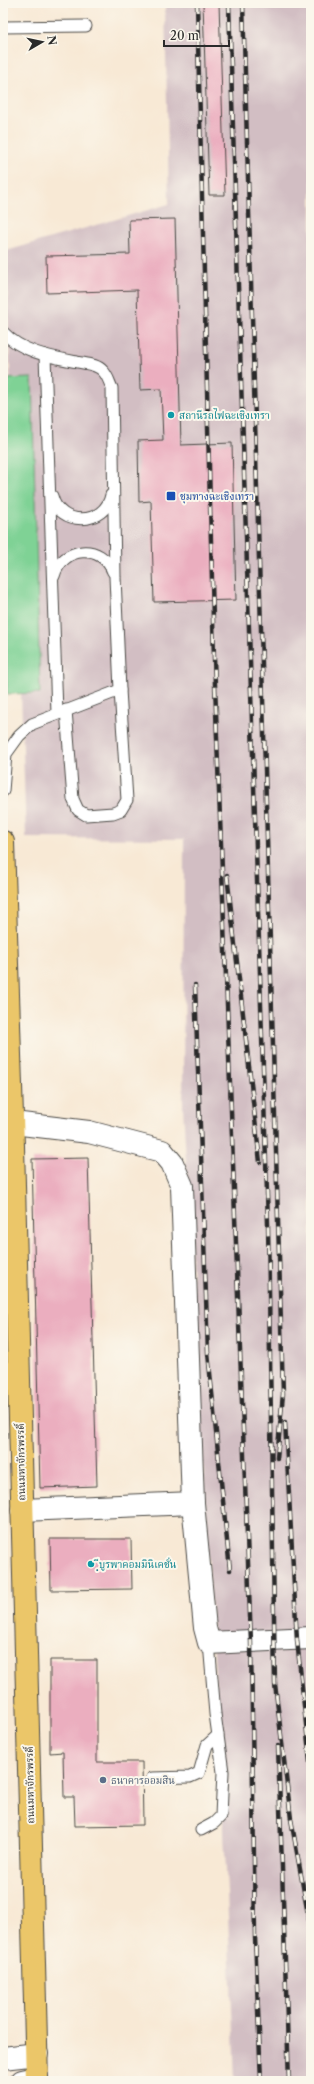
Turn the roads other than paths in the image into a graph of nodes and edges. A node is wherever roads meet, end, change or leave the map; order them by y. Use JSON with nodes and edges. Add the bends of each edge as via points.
{"nodes":[{"id":1,"x":86,"y":26,"type":"dead end"},
{"id":2,"x":3,"y":27,"type":"edge"},
{"id":3,"x":3,"y":332,"type":"edge"},
{"id":4,"x":46,"y":355,"type":"junction"},
{"id":5,"x":112,"y":488,"type":"junction"},
{"id":6,"x":50,"y":490,"type":"junction"},
{"id":7,"x":115,"y":577,"type":"junction"},
{"id":8,"x":54,"y":581,"type":"junction"},
{"id":9,"x":120,"y":690,"type":"junction"},
{"id":10,"x":62,"y":712,"type":"junction"},
{"id":11,"x":3,"y":791,"type":"edge"},
{"id":12,"x":3,"y":842,"type":"edge"},
{"id":13,"x":13,"y":1123,"type":"junction"},
{"id":14,"x":192,"y":1504,"type":"junction"},
{"id":15,"x":22,"y":1510,"type":"junction"},
{"id":16,"x":311,"y":1638,"type":"edge"},
{"id":17,"x":208,"y":1644,"type":"junction"},
{"id":18,"x":218,"y":1734,"type":"junction"},
{"id":19,"x":152,"y":1778,"type":"dead end"},
{"id":20,"x":201,"y":1830,"type":"dead end"},
{"id":21,"x":37,"y":2054,"type":"junction"},
{"id":22,"x":3,"y":2058,"type":"edge"},
{"id":23,"x":32,"y":2080,"type":"edge"}],
"edges":[{"from":1,"to":2,"type":"lane"},
{"from":3,"to":4,"type":"lane","via":[[27,349]]},
{"from":4,"to":5,"type":"lane","via":[[93,365],[103,370],[108,378],[112,388]]},
{"from":4,"to":6,"type":"lane"},
{"from":5,"to":6,"type":"lane","via":[[111,498],[100,514],[81,520],[63,514],[52,499]]},
{"from":5,"to":7,"type":"lane"},
{"from":6,"to":8,"type":"lane"},
{"from":7,"to":8,"type":"lane","via":[[108,562],[101,556],[84,551],[74,552],[65,558],[59,565]]},
{"from":7,"to":9,"type":"lane"},
{"from":8,"to":10,"type":"lane"},
{"from":9,"to":10,"type":"lane"},
{"from":9,"to":10,"type":"lane","via":[[127,800],[121,810],[86,815],[78,810],[73,799]]},
{"from":10,"to":11,"type":"lane","via":[[32,724],[19,736],[6,754]]},
{"from":12,"to":13,"type":"main road","name":"ถนนมหาจักรพรรดิ์"},
{"from":13,"to":14,"type":"street","via":[[89,1132],[162,1151],[178,1174],[182,1186]]},
{"from":13,"to":15,"type":"main road","name":"ถนนมหาจักรพรรดิ์"},
{"from":14,"to":15,"type":"street"},
{"from":14,"to":17,"type":"street"},
{"from":15,"to":21,"type":"main road","name":"ถนนมหาจักรพรรดิ์"},
{"from":16,"to":17,"type":"street"},
{"from":17,"to":18,"type":"lane"},
{"from":18,"to":19,"type":"lane","via":[[207,1745],[199,1773],[190,1777]]},
{"from":18,"to":20,"type":"lane","via":[[224,1772],[221,1816]]},
{"from":21,"to":22,"type":"street"},
{"from":21,"to":23,"type":"main road","name":"ถนนมหาจักรพรรดิ์"}]}
